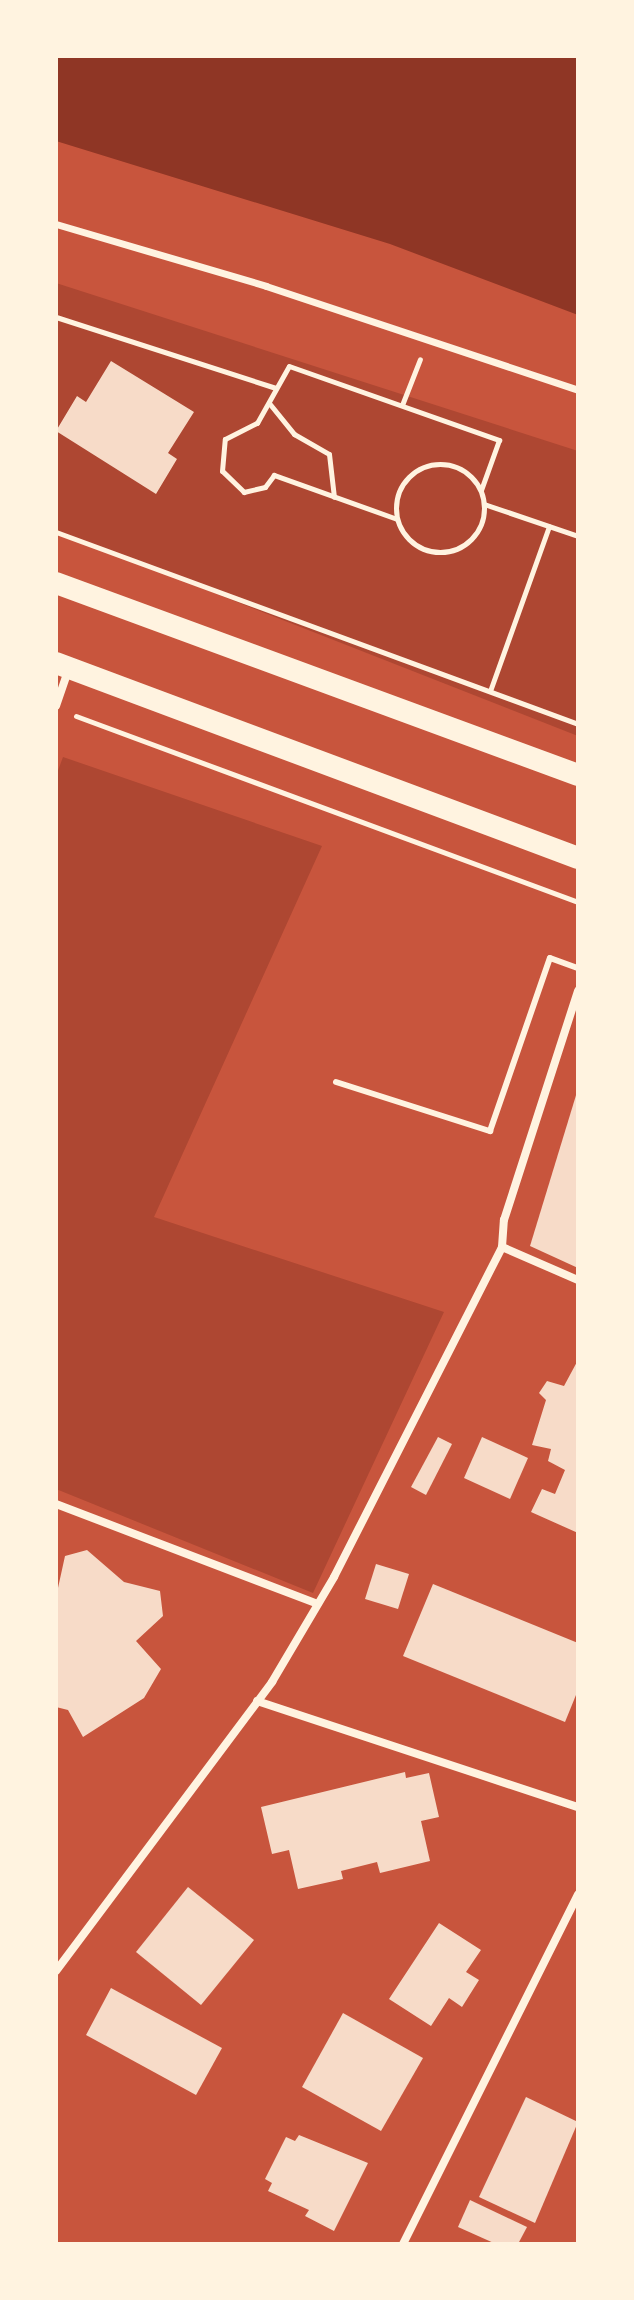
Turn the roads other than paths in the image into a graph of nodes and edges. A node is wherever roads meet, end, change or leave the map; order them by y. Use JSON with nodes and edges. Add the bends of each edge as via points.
{"nodes":[{"id":1,"x":56,"y":224,"type":"edge"},
{"id":2,"x":578,"y":390,"type":"edge"},
{"id":3,"x":56,"y":583,"type":"edge"},
{"id":4,"x":63,"y":665,"type":"edge"},
{"id":5,"x":56,"y":706,"type":"edge"},
{"id":6,"x":578,"y":775,"type":"edge"},
{"id":7,"x":578,"y":858,"type":"edge"},
{"id":8,"x":578,"y":968,"type":"edge"},
{"id":9,"x":578,"y":991,"type":"edge"},
{"id":10,"x":336,"y":1082,"type":"dead end"},
{"id":11,"x":502,"y":1247,"type":"junction"},
{"id":12,"x":578,"y":1280,"type":"edge"},
{"id":13,"x":56,"y":1504,"type":"edge"},
{"id":14,"x":318,"y":1604,"type":"junction"},
{"id":15,"x":257,"y":1701,"type":"junction"},
{"id":16,"x":578,"y":1807,"type":"edge"},
{"id":17,"x":578,"y":1894,"type":"edge"},
{"id":18,"x":56,"y":1971,"type":"edge"},
{"id":19,"x":403,"y":2244,"type":"edge"}],
"edges":[{"from":1,"to":2,"type":"street"},
{"from":3,"to":6,"type":"highway"},
{"from":4,"to":5,"type":"street"},
{"from":4,"to":7,"type":"highway"},
{"from":8,"to":10,"type":"lane","via":[[550,958],[490,1131]]},
{"from":9,"to":11,"type":"street","via":[[504,1220]]},
{"from":11,"to":12,"type":"street"},
{"from":11,"to":14,"type":"street"},
{"from":13,"to":14,"type":"street"},
{"from":14,"to":15,"type":"street"},
{"from":15,"to":16,"type":"street"},
{"from":15,"to":18,"type":"street"},
{"from":17,"to":19,"type":"street"}]}
